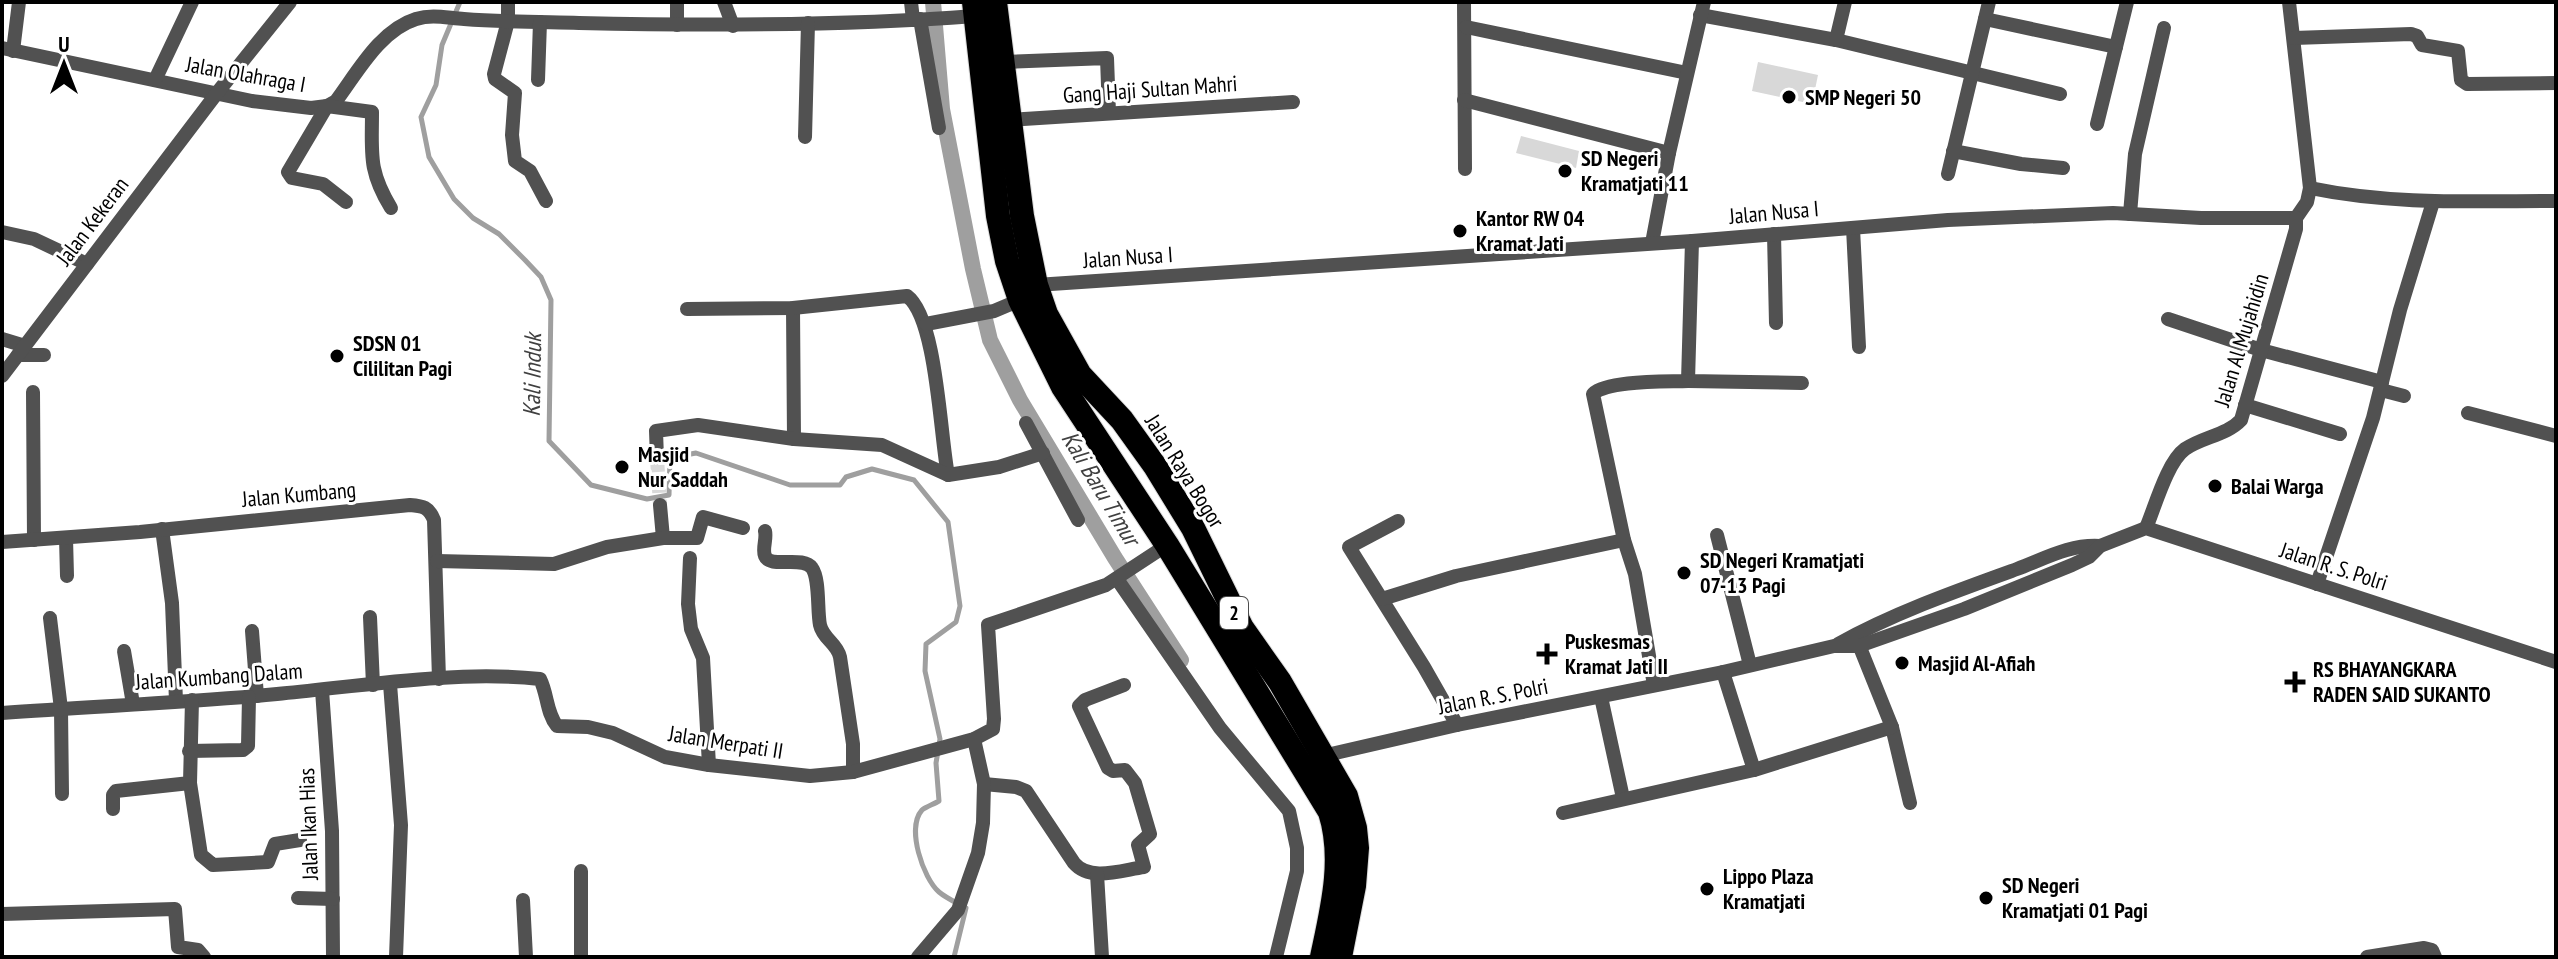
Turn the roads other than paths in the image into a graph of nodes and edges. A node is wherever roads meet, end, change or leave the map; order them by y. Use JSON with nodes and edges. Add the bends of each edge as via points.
{"nodes":[{"id":1,"x":19,"y":2,"type":"edge"},
{"id":2,"x":192,"y":2,"type":"edge"},
{"id":3,"x":290,"y":2,"type":"edge"},
{"id":4,"x":508,"y":2,"type":"edge"},
{"id":5,"x":677,"y":2,"type":"edge"},
{"id":6,"x":724,"y":2,"type":"edge"},
{"id":7,"x":911,"y":2,"type":"edge"},
{"id":8,"x":995,"y":2,"type":"edge"},
{"id":9,"x":1464,"y":2,"type":"edge"},
{"id":10,"x":1845,"y":2,"type":"edge"},
{"id":11,"x":1989,"y":2,"type":"edge"},
{"id":12,"x":2127,"y":2,"type":"edge"},
{"id":13,"x":2289,"y":2,"type":"edge"},
{"id":14,"x":1702,"y":8,"type":"edge"},
{"id":15,"x":974,"y":9,"type":"edge"},
{"id":16,"x":1985,"y":19,"type":"junction"},
{"id":17,"x":918,"y":20,"type":"junction"},
{"id":18,"x":508,"y":21,"type":"junction"},
{"id":19,"x":540,"y":22,"type":"junction"},
{"id":20,"x":808,"y":23,"type":"junction"},
{"id":21,"x":677,"y":25,"type":"junction"},
{"id":22,"x":733,"y":26,"type":"junction"},
{"id":23,"x":1466,"y":27,"type":"junction"},
{"id":24,"x":2164,"y":28,"type":"dead end"},
{"id":25,"x":2294,"y":38,"type":"junction"},
{"id":26,"x":1836,"y":40,"type":"junction"},
{"id":27,"x":2116,"y":47,"type":"junction"},
{"id":28,"x":8,"y":50,"type":"edge"},
{"id":29,"x":1002,"y":62,"type":"junction"},
{"id":30,"x":1973,"y":72,"type":"junction"},
{"id":31,"x":1687,"y":73,"type":"junction"},
{"id":32,"x":155,"y":80,"type":"junction"},
{"id":33,"x":538,"y":80,"type":"dead end"},
{"id":34,"x":2556,"y":83,"type":"edge"},
{"id":35,"x":217,"y":93,"type":"junction"},
{"id":36,"x":2060,"y":94,"type":"dead end"},
{"id":37,"x":1464,"y":100,"type":"junction"},
{"id":38,"x":1293,"y":102,"type":"dead end"},
{"id":39,"x":327,"y":106,"type":"junction"},
{"id":40,"x":1109,"y":113,"type":"junction"},
{"id":41,"x":1009,"y":120,"type":"junction"},
{"id":42,"x":2097,"y":124,"type":"dead end"},
{"id":43,"x":939,"y":128,"type":"dead end"},
{"id":44,"x":805,"y":137,"type":"dead end"},
{"id":45,"x":1953,"y":151,"type":"junction"},
{"id":46,"x":1669,"y":153,"type":"junction"},
{"id":47,"x":2063,"y":168,"type":"dead end"},
{"id":48,"x":1465,"y":169,"type":"dead end"},
{"id":49,"x":1948,"y":174,"type":"dead end"},
{"id":50,"x":2310,"y":188,"type":"junction"},
{"id":51,"x":546,"y":201,"type":"dead end"},
{"id":52,"x":2556,"y":201,"type":"edge"},
{"id":53,"x":346,"y":202,"type":"dead end"},
{"id":54,"x":2433,"y":202,"type":"junction"},
{"id":55,"x":391,"y":208,"type":"dead end"},
{"id":56,"x":2130,"y":214,"type":"junction"},
{"id":57,"x":2296,"y":218,"type":"junction"},
{"id":58,"x":1853,"y":228,"type":"junction"},
{"id":59,"x":2,"y":232,"type":"edge"},
{"id":60,"x":1774,"y":234,"type":"junction"},
{"id":61,"x":1692,"y":241,"type":"junction"},
{"id":62,"x":1652,"y":243,"type":"junction"},
{"id":63,"x":87,"y":264,"type":"junction"},
{"id":64,"x":1028,"y":292,"type":"junction"},
{"id":65,"x":793,"y":308,"type":"junction"},
{"id":66,"x":687,"y":309,"type":"dead end"},
{"id":67,"x":2168,"y":319,"type":"dead end"},
{"id":68,"x":1776,"y":323,"type":"dead end"},
{"id":69,"x":926,"y":324,"type":"junction"},
{"id":70,"x":2,"y":339,"type":"edge"},
{"id":71,"x":1859,"y":347,"type":"dead end"},
{"id":72,"x":2261,"y":350,"type":"junction"},
{"id":73,"x":22,"y":351,"type":"junction"},
{"id":74,"x":44,"y":355,"type":"dead end"},
{"id":75,"x":2,"y":376,"type":"edge"},
{"id":76,"x":1688,"y":381,"type":"junction"},
{"id":77,"x":1802,"y":383,"type":"dead end"},
{"id":78,"x":2381,"y":386,"type":"junction"},
{"id":79,"x":33,"y":392,"type":"dead end"},
{"id":80,"x":2404,"y":396,"type":"dead end"},
{"id":81,"x":2245,"y":405,"type":"junction"},
{"id":82,"x":2468,"y":413,"type":"dead end"},
{"id":83,"x":1026,"y":423,"type":"dead end"},
{"id":84,"x":2340,"y":434,"type":"dead end"},
{"id":85,"x":2556,"y":436,"type":"edge"},
{"id":86,"x":794,"y":439,"type":"junction"},
{"id":87,"x":1043,"y":453,"type":"junction"},
{"id":88,"x":657,"y":458,"type":"tunnel mouth"},
{"id":89,"x":948,"y":475,"type":"junction"},
{"id":90,"x":660,"y":505,"type":"tunnel mouth"},
{"id":91,"x":1078,"y":520,"type":"dead end"},
{"id":92,"x":1398,"y":521,"type":"dead end"},
{"id":93,"x":743,"y":528,"type":"dead end"},
{"id":94,"x":2146,"y":528,"type":"junction"},
{"id":95,"x":162,"y":529,"type":"junction"},
{"id":96,"x":765,"y":531,"type":"dead end"},
{"id":97,"x":1717,"y":535,"type":"dead end"},
{"id":98,"x":66,"y":538,"type":"junction"},
{"id":99,"x":663,"y":538,"type":"junction"},
{"id":100,"x":34,"y":540,"type":"junction"},
{"id":101,"x":1624,"y":540,"type":"junction"},
{"id":102,"x":2,"y":542,"type":"edge"},
{"id":103,"x":1167,"y":545,"type":"junction"},
{"id":104,"x":690,"y":558,"type":"dead end"},
{"id":105,"x":437,"y":561,"type":"junction"},
{"id":106,"x":67,"y":576,"type":"dead end"},
{"id":107,"x":1119,"y":578,"type":"junction"},
{"id":108,"x":2317,"y":584,"type":"junction"},
{"id":109,"x":1382,"y":599,"type":"junction"},
{"id":110,"x":370,"y":617,"type":"dead end"},
{"id":111,"x":50,"y":618,"type":"dead end"},
{"id":112,"x":252,"y":631,"type":"dead end"},
{"id":113,"x":1857,"y":641,"type":"junction"},
{"id":114,"x":124,"y":651,"type":"dead end"},
{"id":115,"x":2556,"y":662,"type":"edge"},
{"id":116,"x":1750,"y":665,"type":"junction"},
{"id":117,"x":1723,"y":672,"type":"junction"},
{"id":118,"x":439,"y":679,"type":"junction"},
{"id":119,"x":390,"y":684,"type":"junction"},
{"id":120,"x":373,"y":685,"type":"junction"},
{"id":121,"x":1124,"y":685,"type":"dead end"},
{"id":122,"x":1654,"y":685,"type":"junction"},
{"id":123,"x":322,"y":690,"type":"junction"},
{"id":124,"x":253,"y":696,"type":"junction"},
{"id":125,"x":1601,"y":697,"type":"junction"},
{"id":126,"x":192,"y":700,"type":"junction"},
{"id":127,"x":176,"y":701,"type":"junction"},
{"id":128,"x":133,"y":704,"type":"junction"},
{"id":129,"x":61,"y":709,"type":"junction"},
{"id":130,"x":2,"y":713,"type":"edge"},
{"id":131,"x":1457,"y":725,"type":"junction"},
{"id":132,"x":1892,"y":727,"type":"junction"},
{"id":133,"x":974,"y":739,"type":"junction"},
{"id":134,"x":189,"y":751,"type":"junction"},
{"id":135,"x":1313,"y":760,"type":"junction"},
{"id":136,"x":709,"y":765,"type":"junction"},
{"id":137,"x":1754,"y":770,"type":"junction"},
{"id":138,"x":853,"y":772,"type":"junction"},
{"id":139,"x":190,"y":783,"type":"junction"},
{"id":140,"x":984,"y":784,"type":"junction"},
{"id":141,"x":62,"y":794,"type":"dead end"},
{"id":142,"x":1623,"y":798,"type":"junction"},
{"id":143,"x":1910,"y":803,"type":"dead end"},
{"id":144,"x":113,"y":809,"type":"dead end"},
{"id":145,"x":1563,"y":813,"type":"dead end"},
{"id":146,"x":300,"y":840,"type":"dead end"},
{"id":147,"x":581,"y":871,"type":"dead end"},
{"id":148,"x":1097,"y":874,"type":"junction"},
{"id":149,"x":298,"y":898,"type":"dead end"},
{"id":150,"x":333,"y":899,"type":"junction"},
{"id":151,"x":523,"y":900,"type":"dead end"},
{"id":152,"x":2,"y":914,"type":"edge"},
{"id":153,"x":204,"y":957,"type":"edge"},
{"id":154,"x":333,"y":957,"type":"edge"},
{"id":155,"x":396,"y":957,"type":"edge"},
{"id":156,"x":526,"y":957,"type":"edge"},
{"id":157,"x":581,"y":957,"type":"edge"},
{"id":158,"x":918,"y":957,"type":"edge"},
{"id":159,"x":1102,"y":957,"type":"edge"},
{"id":160,"x":1276,"y":957,"type":"edge"},
{"id":161,"x":1322,"y":957,"type":"edge"},
{"id":162,"x":1340,"y":957,"type":"edge"},
{"id":163,"x":2367,"y":957,"type":"edge"},
{"id":164,"x":2435,"y":957,"type":"edge"}],
"edges":[{"from":1,"to":28,"type":"street"},
{"from":2,"to":32,"type":"street"},
{"from":3,"to":35,"type":"street","name":"Jalan Kekeran"},
{"from":4,"to":18,"type":"street"},
{"from":5,"to":21,"type":"street"},
{"from":6,"to":22,"type":"street"},
{"from":7,"to":17,"type":"street"},
{"from":8,"to":29,"type":"highway","name":"Jalan Raya Bogor","number":"2"},
{"from":9,"to":23,"type":"street"},
{"from":10,"to":26,"type":"street"},
{"from":11,"to":16,"type":"street"},
{"from":12,"to":27,"type":"street"},
{"from":13,"to":25,"type":"street"},
{"from":14,"to":26,"type":"street"},
{"from":14,"to":31,"type":"street"},
{"from":15,"to":17,"type":"street","name":"Jalan Olahraga I"},
{"from":15,"to":64,"type":"highway","name":"Jalan Raya Bogor","number":"2","via":[[998,216],[1007,261]]},
{"from":16,"to":27,"type":"street"},
{"from":16,"to":30,"type":"street"},
{"from":17,"to":20,"type":"street","name":"Jalan Olahraga I"},
{"from":17,"to":43,"type":"street"},
{"from":18,"to":19,"type":"street","name":"Jalan Olahraga I"},
{"from":18,"to":39,"type":"street","name":"Jalan Olahraga I","via":[[444,16],[399,26]]},
{"from":18,"to":51,"type":"street","via":[[495,79],[515,93],[515,161],[530,171]]},
{"from":19,"to":21,"type":"street","name":"Jalan Olahraga I"},
{"from":19,"to":33,"type":"street"},
{"from":20,"to":22,"type":"street","name":"Jalan Olahraga I"},
{"from":20,"to":44,"type":"street"},
{"from":21,"to":22,"type":"street","name":"Jalan Olahraga I"},
{"from":23,"to":31,"type":"street"},
{"from":23,"to":37,"type":"street"},
{"from":24,"to":56,"type":"street","via":[[2135,154]]},
{"from":25,"to":34,"type":"street","via":[[2411,34],[2422,45],[2458,51],[2461,80],[2467,84]]},
{"from":25,"to":50,"type":"street"},
{"from":26,"to":30,"type":"street"},
{"from":27,"to":42,"type":"street"},
{"from":28,"to":32,"type":"street","name":"Jalan Olahraga I"},
{"from":29,"to":40,"type":"street","via":[[1107,58]]},
{"from":29,"to":41,"type":"highway","name":"Jalan Raya Bogor","number":"2"},
{"from":30,"to":36,"type":"street"},
{"from":30,"to":45,"type":"street"},
{"from":31,"to":46,"type":"street"},
{"from":32,"to":35,"type":"street","name":"Jalan Olahraga I"},
{"from":35,"to":39,"type":"street","name":"Jalan Olahraga I"},
{"from":35,"to":63,"type":"street","name":"Jalan Kekeran"},
{"from":37,"to":46,"type":"street"},
{"from":37,"to":48,"type":"street"},
{"from":38,"to":40,"type":"street","name":"Gang Haji Sultan Mahri"},
{"from":39,"to":53,"type":"street","via":[[288,172],[292,178],[323,184]]},
{"from":39,"to":55,"type":"street","via":[[372,112],[370,156]]},
{"from":40,"to":41,"type":"street","name":"Gang Haji Sultan Mahri"},
{"from":41,"to":64,"type":"highway","name":"Jalan Raya Bogor","number":"2"},
{"from":45,"to":47,"type":"street"},
{"from":45,"to":49,"type":"street"},
{"from":46,"to":62,"type":"street"},
{"from":50,"to":54,"type":"street","via":[[2364,199]]},
{"from":50,"to":57,"type":"street"},
{"from":52,"to":54,"type":"street"},
{"from":54,"to":78,"type":"street"},
{"from":56,"to":57,"type":"street","name":"Jalan Nusa I"},
{"from":56,"to":58,"type":"street","name":"Jalan Nusa I"},
{"from":57,"to":72,"type":"street","name":"Jalan Al Mujahidin"},
{"from":58,"to":60,"type":"street","name":"Jalan Nusa I"},
{"from":58,"to":71,"type":"street"},
{"from":59,"to":63,"type":"street","via":[[34,239]]},
{"from":60,"to":61,"type":"street","name":"Jalan Nusa I"},
{"from":60,"to":68,"type":"street"},
{"from":61,"to":62,"type":"street","name":"Jalan Nusa I"},
{"from":61,"to":76,"type":"street"},
{"from":62,"to":64,"type":"street","name":"Jalan Nusa I"},
{"from":63,"to":73,"type":"street","name":"Jalan Kekeran"},
{"from":64,"to":69,"type":"street","name":"Jalan Nusa I","via":[[994,311]]},
{"from":64,"to":103,"type":"highway","name":"Jalan Raya Bogor","number":"2","via":[[1063,387]]},
{"from":64,"to":135,"type":"highway","name":"Jalan Raya Bogor","number":"2","via":[[1080,375],[1122,420],[1193,528]]},
{"from":65,"to":66,"type":"street"},
{"from":65,"to":69,"type":"street","via":[[905,295]]},
{"from":65,"to":86,"type":"street"},
{"from":67,"to":72,"type":"street"},
{"from":69,"to":89,"type":"street"},
{"from":70,"to":73,"type":"street"},
{"from":72,"to":78,"type":"street"},
{"from":72,"to":81,"type":"street","name":"Jalan Al Mujahidin"},
{"from":73,"to":74,"type":"street"},
{"from":73,"to":75,"type":"street","name":"Jalan Kekeran"},
{"from":76,"to":77,"type":"street"},
{"from":76,"to":101,"type":"street","via":[[1595,391]]},
{"from":78,"to":80,"type":"street"},
{"from":78,"to":108,"type":"street"},
{"from":79,"to":100,"type":"street"},
{"from":81,"to":84,"type":"street"},
{"from":81,"to":94,"type":"street","name":"Jalan Al Mujahidin","via":[[2232,428],[2178,455]]},
{"from":82,"to":85,"type":"street"},
{"from":83,"to":87,"type":"street"},
{"from":86,"to":88,"type":"street","via":[[698,425],[656,431]]},
{"from":86,"to":89,"type":"street","via":[[882,445]]},
{"from":87,"to":89,"type":"street"},
{"from":87,"to":91,"type":"street"},
{"from":90,"to":99,"type":"street"},
{"from":92,"to":109,"type":"street","via":[[1349,547]]},
{"from":93,"to":99,"type":"street","via":[[703,517],[697,538]]},
{"from":94,"to":108,"type":"street","name":"Jalan R. S. Polri"},
{"from":94,"to":113,"type":"street","name":"Jalan R. S. Polri","via":[[2100,546],[2066,550],[1957,591]]},
{"from":95,"to":98,"type":"street","name":"Jalan Kumbang"},
{"from":95,"to":105,"type":"street","name":"Jalan Kumbang","via":[[424,506],[434,520]]},
{"from":95,"to":127,"type":"street"},
{"from":96,"to":138,"type":"street","via":[[767,559],[804,563],[815,575],[821,628],[840,657]]},
{"from":97,"to":116,"type":"street"},
{"from":98,"to":100,"type":"street","name":"Jalan Kumbang"},
{"from":98,"to":106,"type":"street"},
{"from":99,"to":105,"type":"street","via":[[607,547],[554,564]]},
{"from":100,"to":102,"type":"street","name":"Jalan Kumbang"},
{"from":101,"to":109,"type":"street","via":[[1456,576]]},
{"from":101,"to":122,"type":"street"},
{"from":103,"to":107,"type":"street"},
{"from":103,"to":135,"type":"highway","name":"Jalan Raya Bogor","number":"2"},
{"from":104,"to":136,"type":"street","via":[[688,604],[703,658]]},
{"from":105,"to":118,"type":"street","name":"Jalan Kumbang"},
{"from":107,"to":133,"type":"street","via":[[988,625],[994,725]]},
{"from":107,"to":160,"type":"street","via":[[1220,728],[1289,811],[1297,871]]},
{"from":108,"to":115,"type":"street","name":"Jalan R. S. Polri"},
{"from":109,"to":131,"type":"street"},
{"from":110,"to":120,"type":"street"},
{"from":111,"to":129,"type":"street"},
{"from":112,"to":124,"type":"street"},
{"from":113,"to":116,"type":"street","name":"Jalan R. S. Polri"},
{"from":113,"to":132,"type":"street"},
{"from":114,"to":128,"type":"street"},
{"from":116,"to":117,"type":"street","name":"Jalan R. S. Polri"},
{"from":117,"to":122,"type":"street","name":"Jalan R. S. Polri"},
{"from":117,"to":137,"type":"street"},
{"from":118,"to":119,"type":"street","name":"Jalan Kumbang Dalam"},
{"from":118,"to":136,"type":"street","name":"Jalan Merpati II","via":[[540,679],[549,716],[557,726],[613,733],[665,757]]},
{"from":119,"to":120,"type":"street","name":"Jalan Kumbang Dalam"},
{"from":119,"to":155,"type":"street","via":[[401,825]]},
{"from":120,"to":123,"type":"street","name":"Jalan Kumbang Dalam"},
{"from":121,"to":148,"type":"street","via":[[1079,706],[1108,768],[1125,770],[1135,783],[1150,834],[1138,845],[1144,867]]},
{"from":122,"to":125,"type":"street","name":"Jalan R. S. Polri"},
{"from":123,"to":124,"type":"street","name":"Jalan Kumbang Dalam"},
{"from":123,"to":150,"type":"street","name":"Jalan Ikan Hias"},
{"from":124,"to":126,"type":"street","name":"Jalan Kumbang Dalam"},
{"from":124,"to":134,"type":"street","via":[[248,746]]},
{"from":125,"to":131,"type":"street","name":"Jalan R. S. Polri"},
{"from":125,"to":142,"type":"street"},
{"from":126,"to":127,"type":"street","name":"Jalan Kumbang Dalam"},
{"from":126,"to":134,"type":"street"},
{"from":127,"to":128,"type":"street","name":"Jalan Kumbang Dalam"},
{"from":128,"to":129,"type":"street","name":"Jalan Kumbang Dalam"},
{"from":129,"to":130,"type":"street","name":"Jalan Kumbang Dalam"},
{"from":129,"to":141,"type":"street"},
{"from":131,"to":135,"type":"street","name":"Jalan R. S. Polri"},
{"from":132,"to":137,"type":"street"},
{"from":132,"to":143,"type":"street"},
{"from":133,"to":138,"type":"street","name":"Jalan Merpati II"},
{"from":133,"to":140,"type":"street"},
{"from":134,"to":139,"type":"street"},
{"from":135,"to":161,"type":"highway","name":"Jalan Raya Bogor","number":"2","via":[[1335,827],[1335,883]]},
{"from":135,"to":162,"type":"highway","name":"Jalan Raya Bogor","number":"2","via":[[1346,796],[1355,828],[1354,886]]},
{"from":136,"to":138,"type":"street","name":"Jalan Merpati II","via":[[810,776]]},
{"from":137,"to":142,"type":"street"},
{"from":139,"to":144,"type":"street","via":[[116,791]]},
{"from":139,"to":146,"type":"street","via":[[201,855],[213,865],[268,862],[273,845]]},
{"from":140,"to":148,"type":"street","via":[[1026,791],[1074,863]]},
{"from":140,"to":158,"type":"street","via":[[978,853],[962,903]]},
{"from":142,"to":145,"type":"street"},
{"from":147,"to":157,"type":"street"},
{"from":148,"to":159,"type":"street"},
{"from":149,"to":150,"type":"street"},
{"from":150,"to":154,"type":"street","name":"Jalan Ikan Hias"},
{"from":151,"to":156,"type":"street"},
{"from":152,"to":153,"type":"street","via":[[175,909],[178,947],[198,950]]},
{"from":163,"to":164,"type":"street","via":[[2424,948]]}]}
